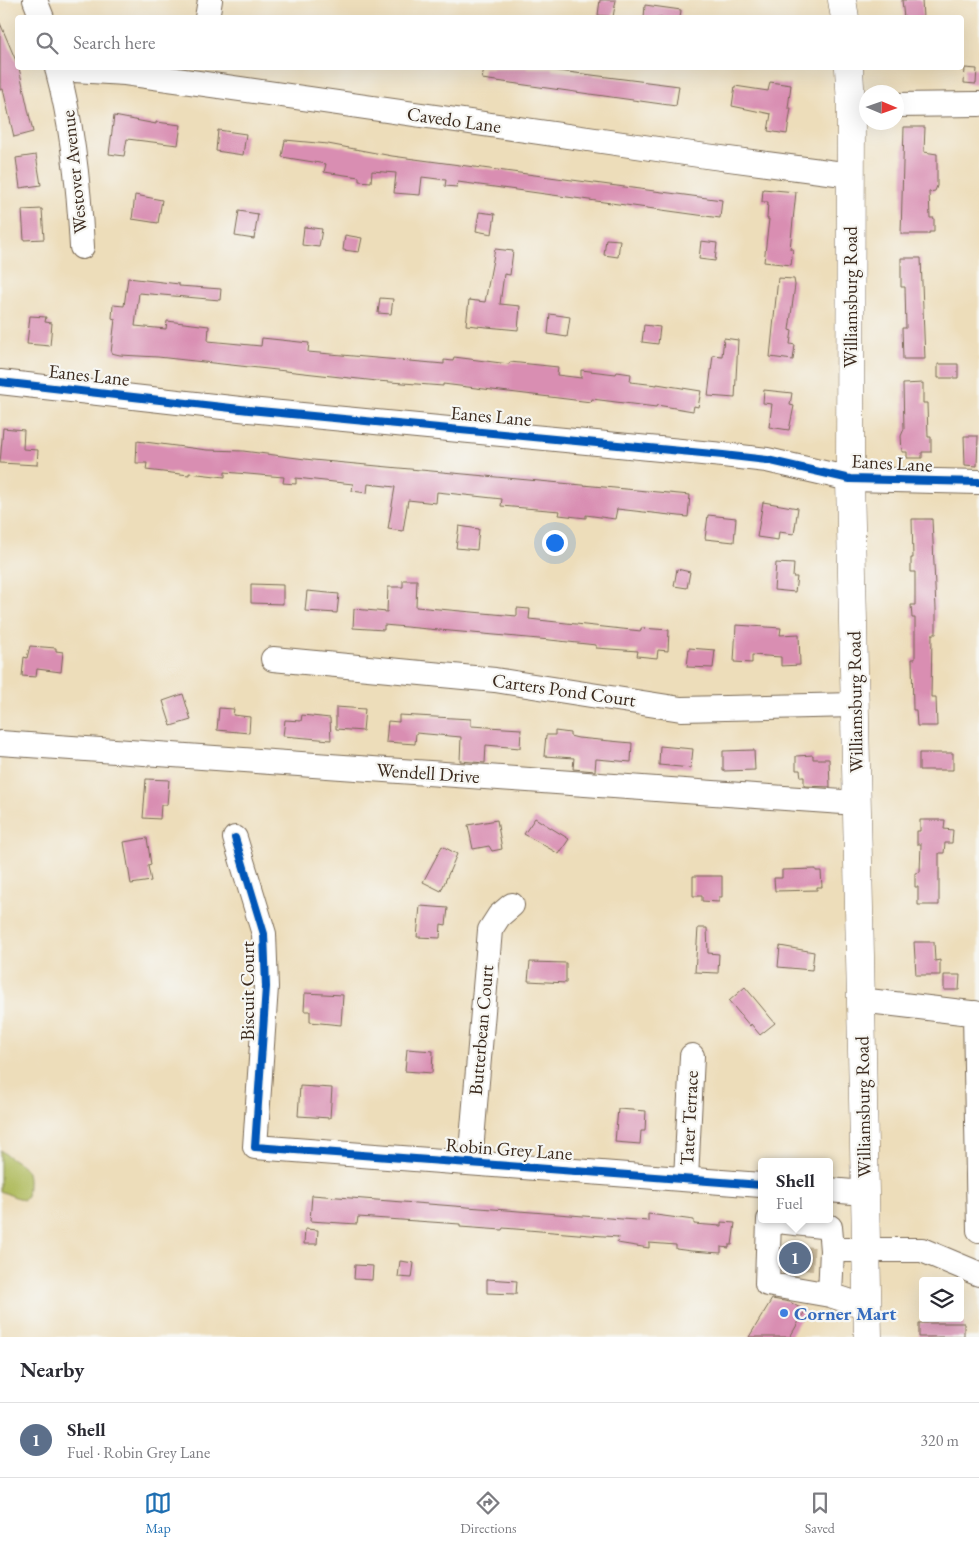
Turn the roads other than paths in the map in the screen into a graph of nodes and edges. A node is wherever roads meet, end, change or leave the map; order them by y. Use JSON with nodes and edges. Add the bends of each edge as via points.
{"nodes":[{"id":1,"x":35,"y":0,"type":"edge"},
{"id":2,"x":210,"y":0,"type":"edge"},
{"id":3,"x":842,"y":0,"type":"edge"},
{"id":4,"x":41,"y":15,"type":"edge"},
{"id":5,"x":208,"y":15,"type":"edge"},
{"id":6,"x":844,"y":15,"type":"edge"},
{"id":7,"x":58,"y":70,"type":"edge"},
{"id":8,"x":84,"y":70,"type":"edge"},
{"id":9,"x":849,"y":70,"type":"edge"},
{"id":10,"x":200,"y":75,"type":"edge"},
{"id":11,"x":979,"y":104,"type":"edge"},
{"id":12,"x":904,"y":105,"type":"edge"},
{"id":13,"x":859,"y":106,"type":"edge"},
{"id":14,"x":851,"y":174,"type":"junction"},
{"id":15,"x":82,"y":247,"type":"dead end"},
{"id":16,"x":0,"y":382,"type":"edge"},
{"id":17,"x":850,"y":478,"type":"junction"},
{"id":18,"x":979,"y":482,"type":"edge"},
{"id":19,"x":273,"y":659,"type":"dead end"},
{"id":20,"x":854,"y":705,"type":"junction"},
{"id":21,"x":0,"y":743,"type":"edge"},
{"id":22,"x":857,"y":803,"type":"junction"},
{"id":23,"x":235,"y":838,"type":"dead end"},
{"id":24,"x":512,"y":905,"type":"dead end"},
{"id":25,"x":860,"y":1000,"type":"junction"},
{"id":26,"x":977,"y":1014,"type":"edge"},
{"id":27,"x":692,"y":1056,"type":"dead end"},
{"id":28,"x":978,"y":1058,"type":"edge"},
{"id":29,"x":255,"y":1147,"type":"joint"},
{"id":30,"x":470,"y":1163,"type":"junction"},
{"id":31,"x":686,"y":1179,"type":"junction"},
{"id":32,"x":758,"y":1185,"type":"edge"},
{"id":33,"x":833,"y":1190,"type":"edge"},
{"id":34,"x":864,"y":1192,"type":"junction"},
{"id":35,"x":769,"y":1223,"type":"edge"},
{"id":36,"x":778,"y":1223,"type":"edge"},
{"id":37,"x":979,"y":1230,"type":"edge"},
{"id":38,"x":832,"y":1250,"type":"junction"},
{"id":39,"x":866,"y":1252,"type":"junction"},
{"id":40,"x":979,"y":1274,"type":"edge"},
{"id":41,"x":830,"y":1295,"type":"junction"},
{"id":42,"x":867,"y":1307,"type":"junction"},
{"id":43,"x":868,"y":1337,"type":"edge"}],
"edges":[{"from":1,"to":4,"type":"street"},
{"from":2,"to":5,"type":"street"},
{"from":3,"to":6,"type":"main road"},
{"from":7,"to":15,"type":"street","name":"Westover Avenue","via":[[77,166]]},
{"from":8,"to":10,"type":"street","name":"Cavedo Lane"},
{"from":9,"to":13,"type":"main road","name":"Williamsburg Road"},
{"from":10,"to":14,"type":"street","name":"Cavedo Lane","via":[[706,156]]},
{"from":11,"to":12,"type":"street"},
{"from":13,"to":14,"type":"main road","name":"Williamsburg Road"},
{"from":14,"to":17,"type":"main road","name":"Williamsburg Road"},
{"from":16,"to":17,"type":"street","name":"Eanes Lane","via":[[723,455],[767,460]]},
{"from":17,"to":18,"type":"street","name":"Eanes Lane"},
{"from":17,"to":20,"type":"main road","name":"Williamsburg Road"},
{"from":19,"to":20,"type":"street","name":"Carters Pond Court","via":[[495,680],[681,708]]},
{"from":20,"to":22,"type":"main road","name":"Williamsburg Road"},
{"from":21,"to":22,"type":"street","name":"Wendell Drive"},
{"from":22,"to":25,"type":"main road","name":"Williamsburg Road"},
{"from":23,"to":29,"type":"street","name":"Biscuit Court","via":[[264,934],[266,987]]},
{"from":24,"to":30,"type":"street","name":"Butterbean Court","via":[[490,930]]},
{"from":25,"to":26,"type":"street"},
{"from":25,"to":34,"type":"main road","name":"Williamsburg Road"},
{"from":26,"to":28,"type":"street"},
{"from":27,"to":31,"type":"street","name":"Tater Terrace"},
{"from":28,"to":37,"type":"street"},
{"from":29,"to":30,"type":"street","name":"Robin Grey Lane"},
{"from":30,"to":31,"type":"street","name":"Robin Grey Lane"},
{"from":31,"to":32,"type":"street","name":"Robin Grey Lane"},
{"from":33,"to":34,"type":"street"},
{"from":34,"to":39,"type":"main road","name":"Williamsburg Road"},
{"from":35,"to":41,"type":"street","via":[[767,1284],[800,1280]]},
{"from":36,"to":38,"type":"street","via":[[804,1232],[830,1227]]},
{"from":38,"to":39,"type":"street"},
{"from":38,"to":41,"type":"street"},
{"from":39,"to":40,"type":"street","via":[[922,1250]]},
{"from":39,"to":42,"type":"main road","name":"Williamsburg Road"},
{"from":41,"to":42,"type":"street"},
{"from":42,"to":43,"type":"main road","name":"Williamsburg Road"}]}
